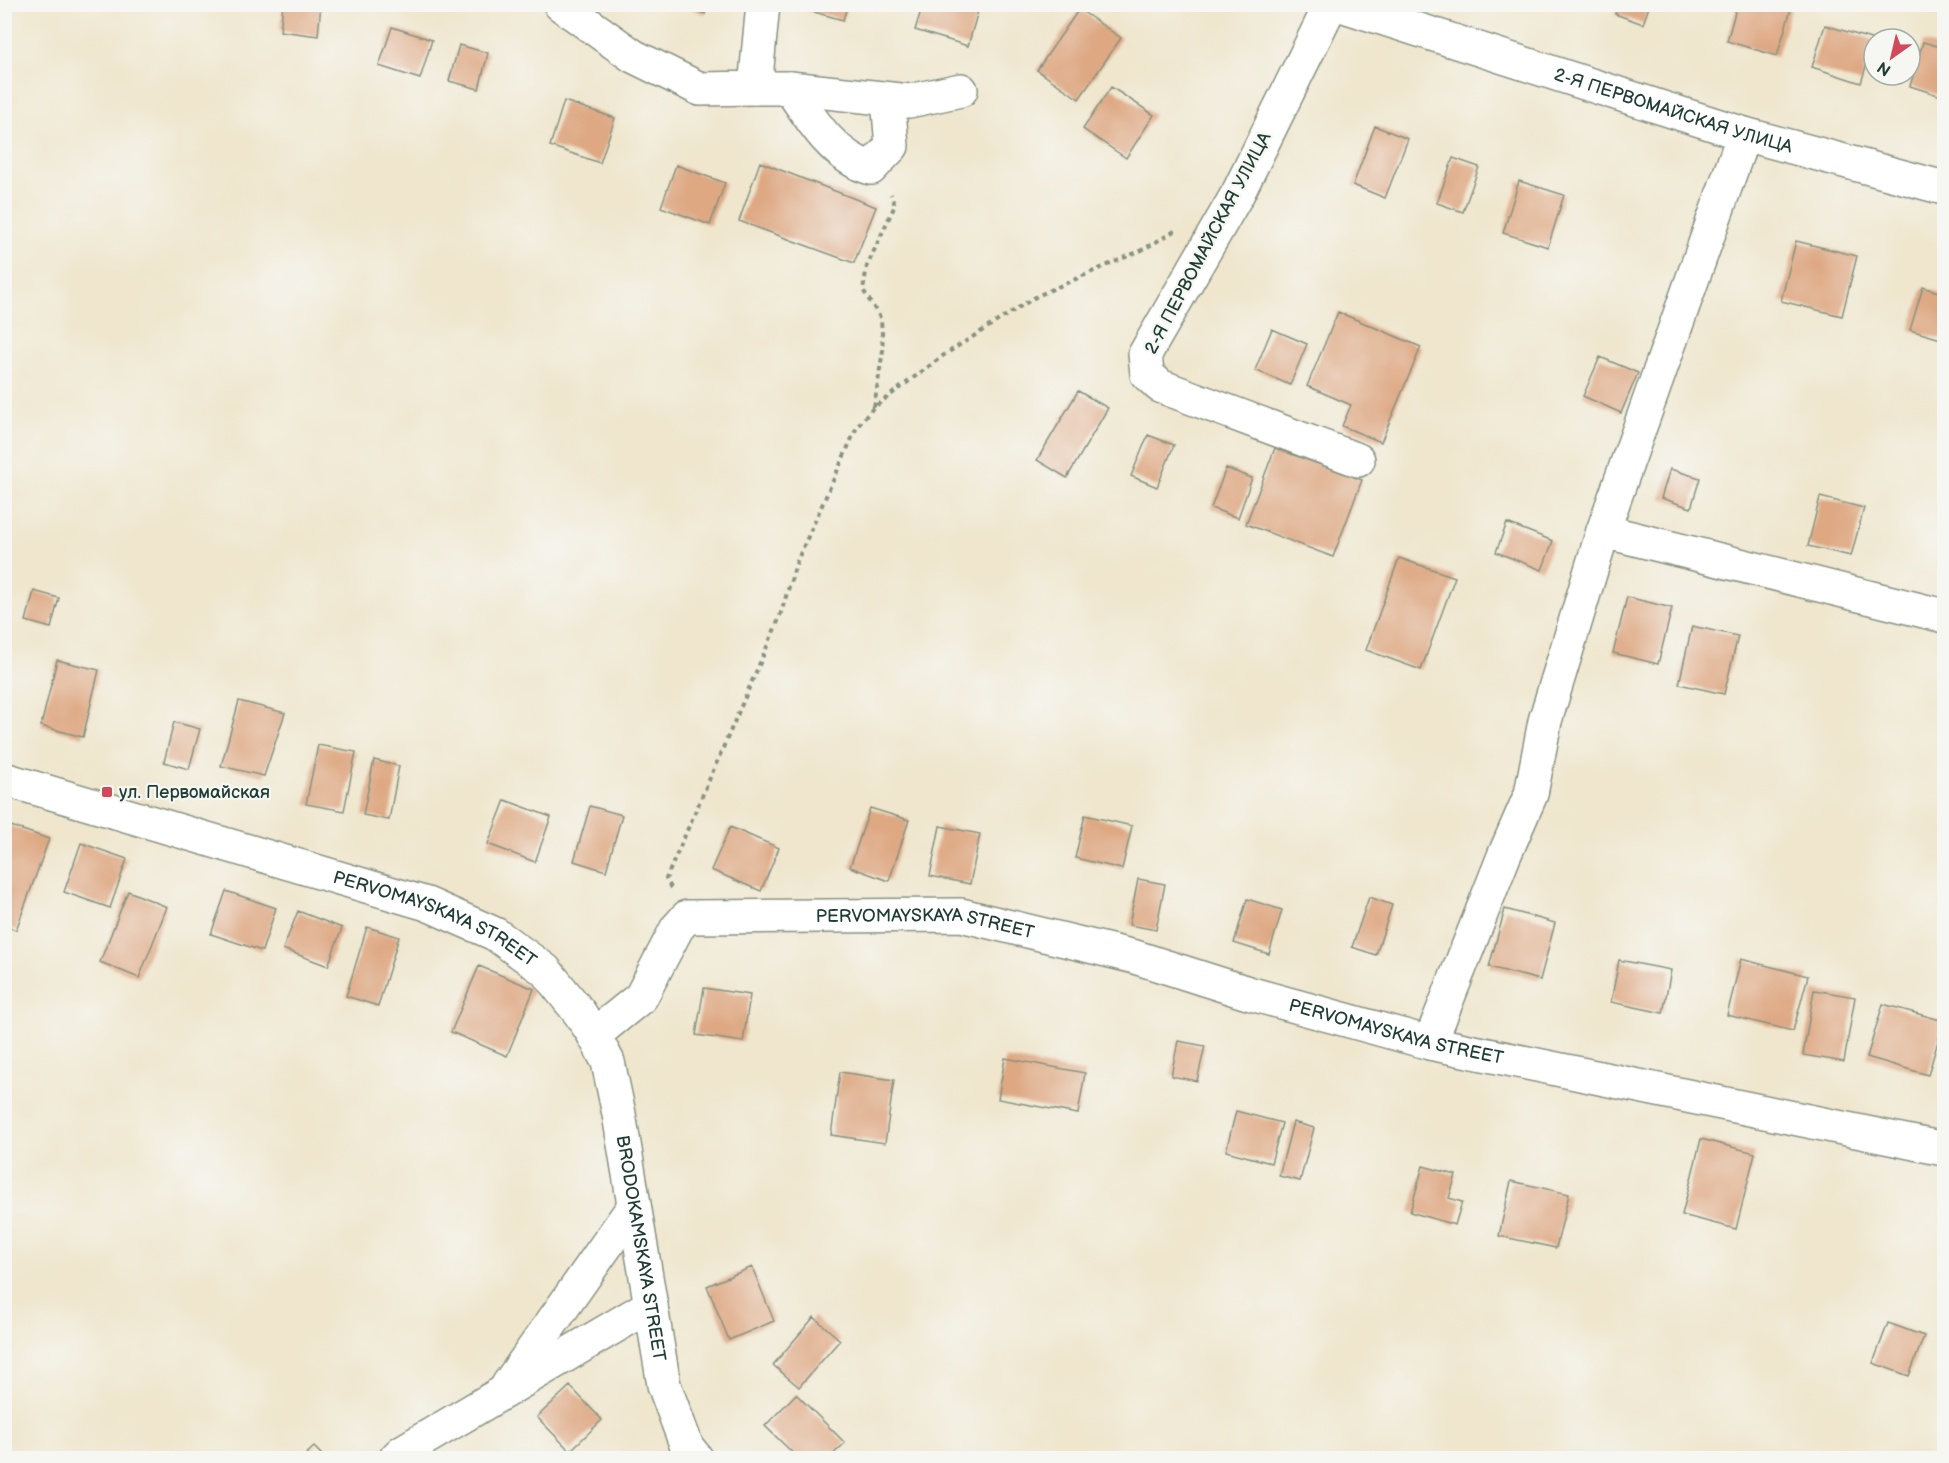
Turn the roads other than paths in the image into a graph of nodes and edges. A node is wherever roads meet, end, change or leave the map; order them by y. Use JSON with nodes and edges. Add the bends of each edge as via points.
{"nodes":[{"id":1,"x":560,"y":4,"type":"edge"},
{"id":2,"x":763,"y":4,"type":"edge"},
{"id":3,"x":1331,"y":4,"type":"edge"},
{"id":4,"x":1338,"y":4,"type":"edge"},
{"id":5,"x":755,"y":88,"type":"junction"},
{"id":6,"x":790,"y":88,"type":"junction"},
{"id":7,"x":961,"y":90,"type":"dead end"},
{"id":8,"x":888,"y":99,"type":"junction"},
{"id":9,"x":1744,"y":134,"type":"junction"},
{"id":10,"x":1944,"y":188,"type":"edge"},
{"id":11,"x":1358,"y":460,"type":"dead end"},
{"id":12,"x":1603,"y":531,"type":"junction"},
{"id":13,"x":1944,"y":616,"type":"edge"},
{"id":14,"x":4,"y":778,"type":"edge"},
{"id":15,"x":594,"y":1035,"type":"junction"},
{"id":16,"x":1430,"y":1043,"type":"junction"},
{"id":17,"x":1944,"y":1149,"type":"edge"},
{"id":18,"x":634,"y":1206,"type":"junction"},
{"id":19,"x":651,"y":1305,"type":"junction"},
{"id":20,"x":502,"y":1393,"type":"junction"},
{"id":21,"x":396,"y":1458,"type":"edge"},
{"id":22,"x":696,"y":1458,"type":"edge"}],
"edges":[{"from":1,"to":5,"type":"street","via":[[633,56],[700,89]]},
{"from":2,"to":5,"type":"street"},
{"from":3,"to":11,"type":"street","name":"2-Я ПЕРВОМАЙСКАЯ УЛИЦА","via":[[1238,193],[1145,354],[1147,374],[1160,386]]},
{"from":4,"to":9,"type":"street","name":"2-Я ПЕРВОМАЙСКАЯ УЛИЦА"},
{"from":5,"to":6,"type":"street"},
{"from":6,"to":8,"type":"street"},
{"from":6,"to":8,"type":"street","via":[[820,133],[858,165],[871,168],[892,146]]},
{"from":7,"to":8,"type":"street","via":[[909,101]]},
{"from":9,"to":10,"type":"street","name":"2-Я ПЕРВОМАЙСКАЯ УЛИЦА"},
{"from":9,"to":12,"type":"street"},
{"from":12,"to":13,"type":"street"},
{"from":12,"to":16,"type":"street","via":[[1545,721],[1531,794]]},
{"from":14,"to":15,"type":"street","name":"PERVOMAYSKAYA STREET","via":[[427,904],[495,934],[545,970]]},
{"from":15,"to":16,"type":"street","name":"PERVOMAYSKAYA STREET","via":[[641,997],[677,928],[687,917],[961,915],[1135,957]]},
{"from":15,"to":18,"type":"street","name":"BRODOKAMSKAYA STREET","via":[[608,1062]]},
{"from":16,"to":17,"type":"street","name":"PERVOMAYSKAYA STREET"},
{"from":18,"to":19,"type":"street","name":"BRODOKAMSKAYA STREET"},
{"from":18,"to":20,"type":"street"},
{"from":19,"to":20,"type":"street"},
{"from":19,"to":22,"type":"street","name":"BRODOKAMSKAYA STREET","via":[[664,1384],[687,1447]]},
{"from":20,"to":21,"type":"street"}]}
